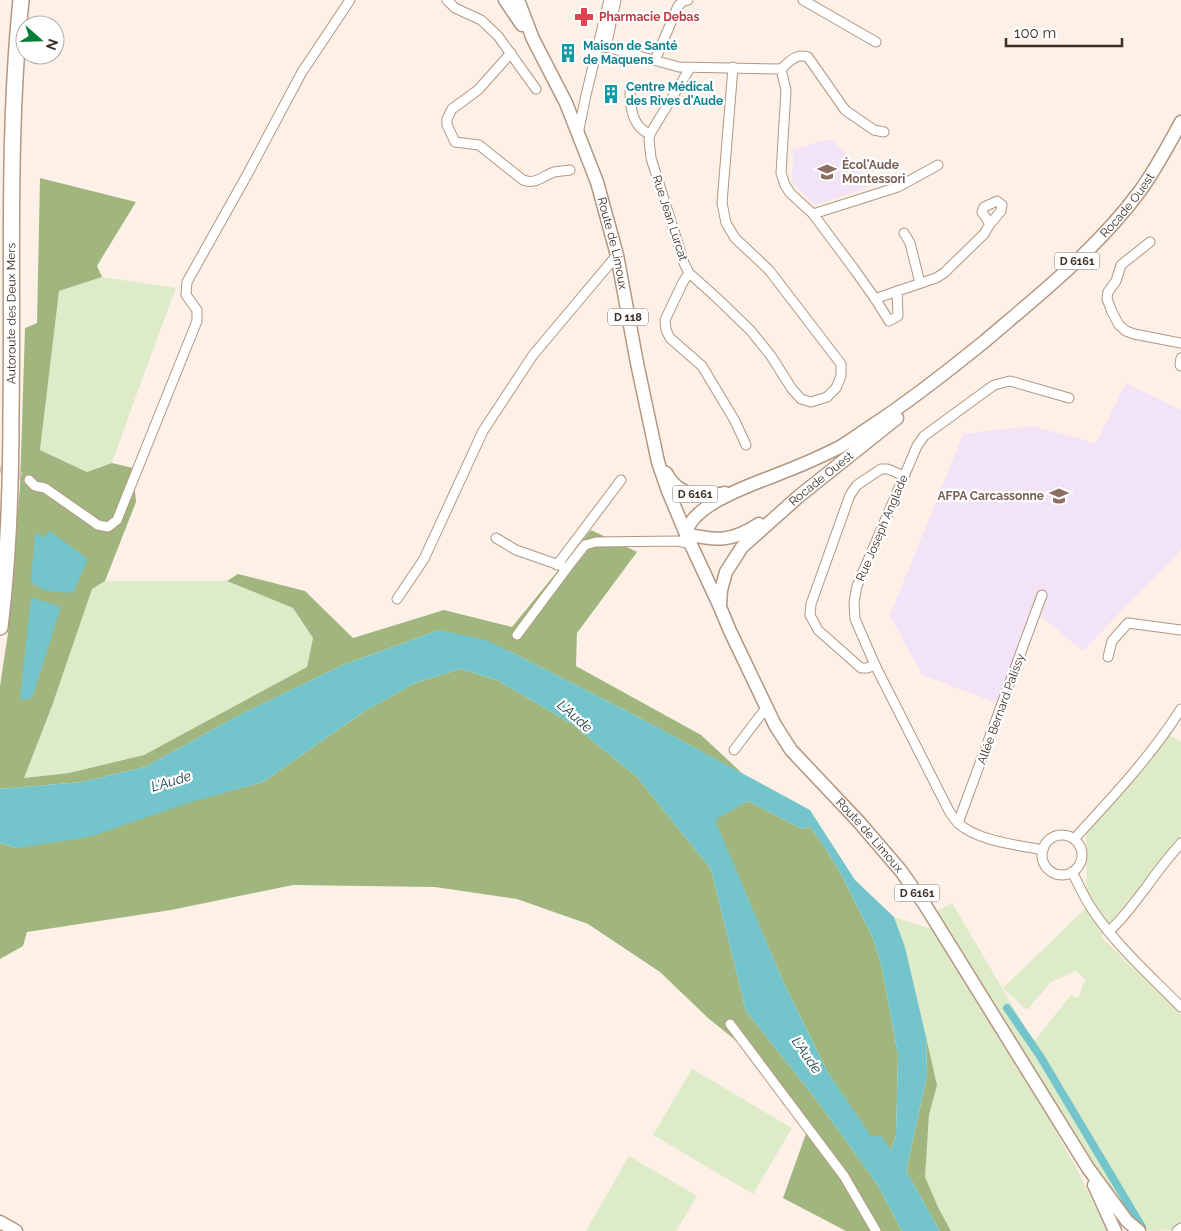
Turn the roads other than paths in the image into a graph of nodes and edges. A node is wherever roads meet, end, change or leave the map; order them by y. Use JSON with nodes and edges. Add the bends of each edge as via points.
{"nodes":[{"id":1,"x":21,"y":0,"type":"edge"},
{"id":2,"x":350,"y":0,"type":"edge"},
{"id":3,"x":447,"y":0,"type":"edge"},
{"id":4,"x":505,"y":0,"type":"edge"},
{"id":5,"x":518,"y":0,"type":"edge"},
{"id":6,"x":609,"y":0,"type":"edge"},
{"id":7,"x":616,"y":0,"type":"edge"},
{"id":8,"x":688,"y":0,"type":"edge"},
{"id":9,"x":803,"y":0,"type":"edge"},
{"id":10,"x":533,"y":39,"type":"junction"},
{"id":11,"x":876,"y":42,"type":"dead end"},
{"id":12,"x":602,"y":47,"type":"junction"},
{"id":13,"x":511,"y":53,"type":"junction"},
{"id":14,"x":655,"y":60,"type":"junction"},
{"id":15,"x":733,"y":67,"type":"junction"},
{"id":16,"x":690,"y":68,"type":"junction"},
{"id":17,"x":781,"y":69,"type":"junction"},
{"id":18,"x":536,"y":89,"type":"dead end"},
{"id":19,"x":630,"y":91,"type":"dead end"},
{"id":20,"x":1181,"y":122,"type":"edge"},
{"id":21,"x":884,"y":132,"type":"dead end"},
{"id":22,"x":578,"y":134,"type":"junction"},
{"id":23,"x":650,"y":134,"type":"junction"},
{"id":24,"x":938,"y":165,"type":"dead end"},
{"id":25,"x":570,"y":170,"type":"dead end"},
{"id":26,"x":813,"y":214,"type":"junction"},
{"id":27,"x":990,"y":224,"type":"dead end"},
{"id":28,"x":904,"y":233,"type":"dead end"},
{"id":29,"x":1150,"y":242,"type":"dead end"},
{"id":30,"x":617,"y":255,"type":"junction"},
{"id":31,"x":689,"y":274,"type":"junction"},
{"id":32,"x":920,"y":283,"type":"junction"},
{"id":33,"x":897,"y":291,"type":"junction"},
{"id":34,"x":876,"y":300,"type":"junction"},
{"id":35,"x":1181,"y":343,"type":"edge"},
{"id":36,"x":1181,"y":358,"type":"edge"},
{"id":37,"x":1181,"y":366,"type":"edge"},
{"id":38,"x":945,"y":374,"type":"junction"},
{"id":39,"x":1069,"y":398,"type":"dead end"},
{"id":40,"x":746,"y":445,"type":"dead end"},
{"id":41,"x":658,"y":462,"type":"junction"},
{"id":42,"x":904,"y":476,"type":"junction"},
{"id":43,"x":29,"y":480,"type":"tunnel mouth"},
{"id":44,"x":622,"y":480,"type":"dead end"},
{"id":45,"x":744,"y":488,"type":"junction"},
{"id":46,"x":798,"y":497,"type":"junction"},
{"id":47,"x":496,"y":538,"type":"dead end"},
{"id":48,"x":683,"y":539,"type":"junction"},
{"id":49,"x":557,"y":565,"type":"junction"},
{"id":50,"x":567,"y":568,"type":"junction"},
{"id":51,"x":1042,"y":595,"type":"dead end"},
{"id":52,"x":397,"y":599,"type":"dead end"},
{"id":53,"x":720,"y":607,"type":"junction"},
{"id":54,"x":0,"y":627,"type":"edge"},
{"id":55,"x":1181,"y":630,"type":"edge"},
{"id":56,"x":730,"y":631,"type":"junction"},
{"id":57,"x":517,"y":635,"type":"dead end"},
{"id":58,"x":1108,"y":657,"type":"dead end"},
{"id":59,"x":875,"y":665,"type":"junction"},
{"id":60,"x":766,"y":708,"type":"junction"},
{"id":61,"x":1181,"y":709,"type":"edge"},
{"id":62,"x":734,"y":750,"type":"dead end"},
{"id":63,"x":958,"y":823,"type":"junction"},
{"id":64,"x":1074,"y":839,"type":"junction"},
{"id":65,"x":1181,"y":843,"type":"edge"},
{"id":66,"x":1043,"y":850,"type":"junction"},
{"id":67,"x":1072,"y":872,"type":"junction"},
{"id":68,"x":1109,"y":931,"type":"junction"},
{"id":69,"x":1181,"y":1007,"type":"edge"},
{"id":70,"x":730,"y":1024,"type":"dead end"},
{"id":71,"x":1088,"y":1168,"type":"junction"},
{"id":72,"x":0,"y":1222,"type":"edge"},
{"id":73,"x":1181,"y":1228,"type":"edge"},
{"id":74,"x":16,"y":1231,"type":"edge"},
{"id":75,"x":876,"y":1231,"type":"edge"},
{"id":76,"x":1115,"y":1231,"type":"edge"},
{"id":77,"x":1139,"y":1231,"type":"edge"},
{"id":78,"x":1177,"y":1231,"type":"edge"}],
"edges":[{"from":1,"to":54,"type":"highway","name":"Autoroute des Deux Mers","via":[[12,160],[11,456]]},
{"from":2,"to":43,"type":"street","via":[[302,72],[187,282],[186,295],[197,310],[197,321],[117,520],[108,527],[98,524]]},
{"from":3,"to":13,"type":"street","via":[[481,20]]},
{"from":4,"to":10,"type":"main road","number":"D 118"},
{"from":5,"to":10,"type":"main road","number":"D 118"},
{"from":6,"to":12,"type":"street"},
{"from":7,"to":12,"type":"street"},
{"from":8,"to":14,"type":"street","via":[[678,6]]},
{"from":9,"to":11,"type":"street"},
{"from":10,"to":22,"type":"main road","number":"D 118"},
{"from":12,"to":14,"type":"street"},
{"from":12,"to":22,"type":"street","via":[[586,95]]},
{"from":13,"to":18,"type":"street"},
{"from":13,"to":25,"type":"street","via":[[478,90],[452,109],[446,126],[455,142],[479,145],[523,180],[535,182],[555,172]]},
{"from":14,"to":16,"type":"street"},
{"from":15,"to":16,"type":"street"},
{"from":15,"to":17,"type":"street"},
{"from":15,"to":31,"type":"street","name":"Rue Jean Lurcat","via":[[722,196],[726,223],[735,238],[769,270],[841,364],[836,388],[827,397],[811,402],[801,399],[751,331]]},
{"from":16,"to":23,"type":"street"},
{"from":17,"to":21,"type":"street","via":[[794,57],[808,57],[845,110],[874,130]]},
{"from":17,"to":26,"type":"street","via":[[786,90],[781,173],[790,193]]},
{"from":19,"to":23,"type":"street","via":[[636,122]]},
{"from":20,"to":38,"type":"main road","name":"Rocade Ouest","number":"D 6161","via":[[1140,190],[1089,250]]},
{"from":22,"to":30,"type":"main road","name":"Route de Limoux","number":"D 118","via":[[594,172]]},
{"from":23,"to":31,"type":"street","name":"Rue Jean Lurcat","via":[[651,158]]},
{"from":24,"to":26,"type":"street","via":[[898,187]]},
{"from":26,"to":34,"type":"street"},
{"from":27,"to":32,"type":"street","via":[[944,273]]},
{"from":28,"to":32,"type":"street","via":[[910,243]]},
{"from":29,"to":35,"type":"street","via":[[1121,265],[1107,299],[1119,325],[1126,331]]},
{"from":30,"to":41,"type":"main road","name":"Route de Limoux","number":"D 118"},
{"from":30,"to":52,"type":"street","via":[[533,355],[484,431],[424,559]]},
{"from":31,"to":40,"type":"street","via":[[665,320],[666,330],[670,338],[702,366]]},
{"from":32,"to":33,"type":"street"},
{"from":33,"to":34,"type":"street"},
{"from":33,"to":34,"type":"street","via":[[898,316],[889,321]]},
{"from":36,"to":37,"type":"street"},
{"from":38,"to":45,"type":"main road","name":"Rocade Ouest","number":"D 6161","via":[[840,447]]},
{"from":38,"to":46,"type":"main road","name":"Rocade Ouest","via":[[910,408]]},
{"from":39,"to":42,"type":"street","name":"Rue Joseph Anglade","via":[[1010,381],[994,385],[924,436]]},
{"from":41,"to":45,"type":"main road","name":"Rocade Ouest","number":"D 6161","via":[[673,484],[686,492],[713,496]]},
{"from":41,"to":48,"type":"main road","number":"D 118"},
{"from":42,"to":59,"type":"street","name":"Rue Joseph Anglade","via":[[857,586],[854,602],[855,619]]},
{"from":42,"to":59,"type":"street","via":[[881,469],[857,485],[850,494],[811,604],[810,615],[818,630],[861,668]]},
{"from":44,"to":49,"type":"street"},
{"from":45,"to":48,"type":"main road","name":"Rocade Ouest","number":"D 6161","via":[[707,506],[691,521]]},
{"from":46,"to":48,"type":"main road","via":[[732,538]]},
{"from":46,"to":53,"type":"main road","name":"Rocade Ouest","number":"D 6161","via":[[742,547],[726,572]]},
{"from":47,"to":49,"type":"street","via":[[516,550]]},
{"from":48,"to":50,"type":"street","via":[[596,542],[586,545]]},
{"from":48,"to":53,"type":"main road","number":"D 6161"},
{"from":48,"to":56,"type":"main road","number":"D 6161","via":[[716,611]]},
{"from":49,"to":50,"type":"street"},
{"from":50,"to":57,"type":"street"},
{"from":51,"to":63,"type":"street","name":"Allée Bernard Palissy"},
{"from":53,"to":56,"type":"main road","number":"D 6161"},
{"from":55,"to":58,"type":"street","via":[[1128,623],[1112,641]]},
{"from":56,"to":60,"type":"main road","name":"Route de Limoux","number":"D 6161"},
{"from":59,"to":63,"type":"street","name":"Rue Joseph Anglade"},
{"from":60,"to":62,"type":"street"},
{"from":60,"to":71,"type":"main road","name":"Route de Limoux","number":"D 6161","via":[[792,750],[901,870]]},
{"from":61,"to":64,"type":"street","via":[[1124,783]]},
{"from":63,"to":66,"type":"street","name":"Rue Joseph Anglade","via":[[982,837]]},
{"from":64,"to":66,"type":"street","via":[[1056,836]]},
{"from":64,"to":67,"type":"street","via":[[1082,856]]},
{"from":65,"to":68,"type":"street"},
{"from":66,"to":67,"type":"street","via":[[1043,860],[1053,872]]},
{"from":67,"to":68,"type":"street","via":[[1089,905]]},
{"from":68,"to":69,"type":"street"},
{"from":70,"to":75,"type":"street","via":[[844,1176]]},
{"from":71,"to":76,"type":"main road","number":"D 6161"},
{"from":71,"to":77,"type":"main road","number":"D 6161","via":[[1126,1221]]},
{"from":72,"to":74,"type":"main road"},
{"from":73,"to":78,"type":"street"}]}
